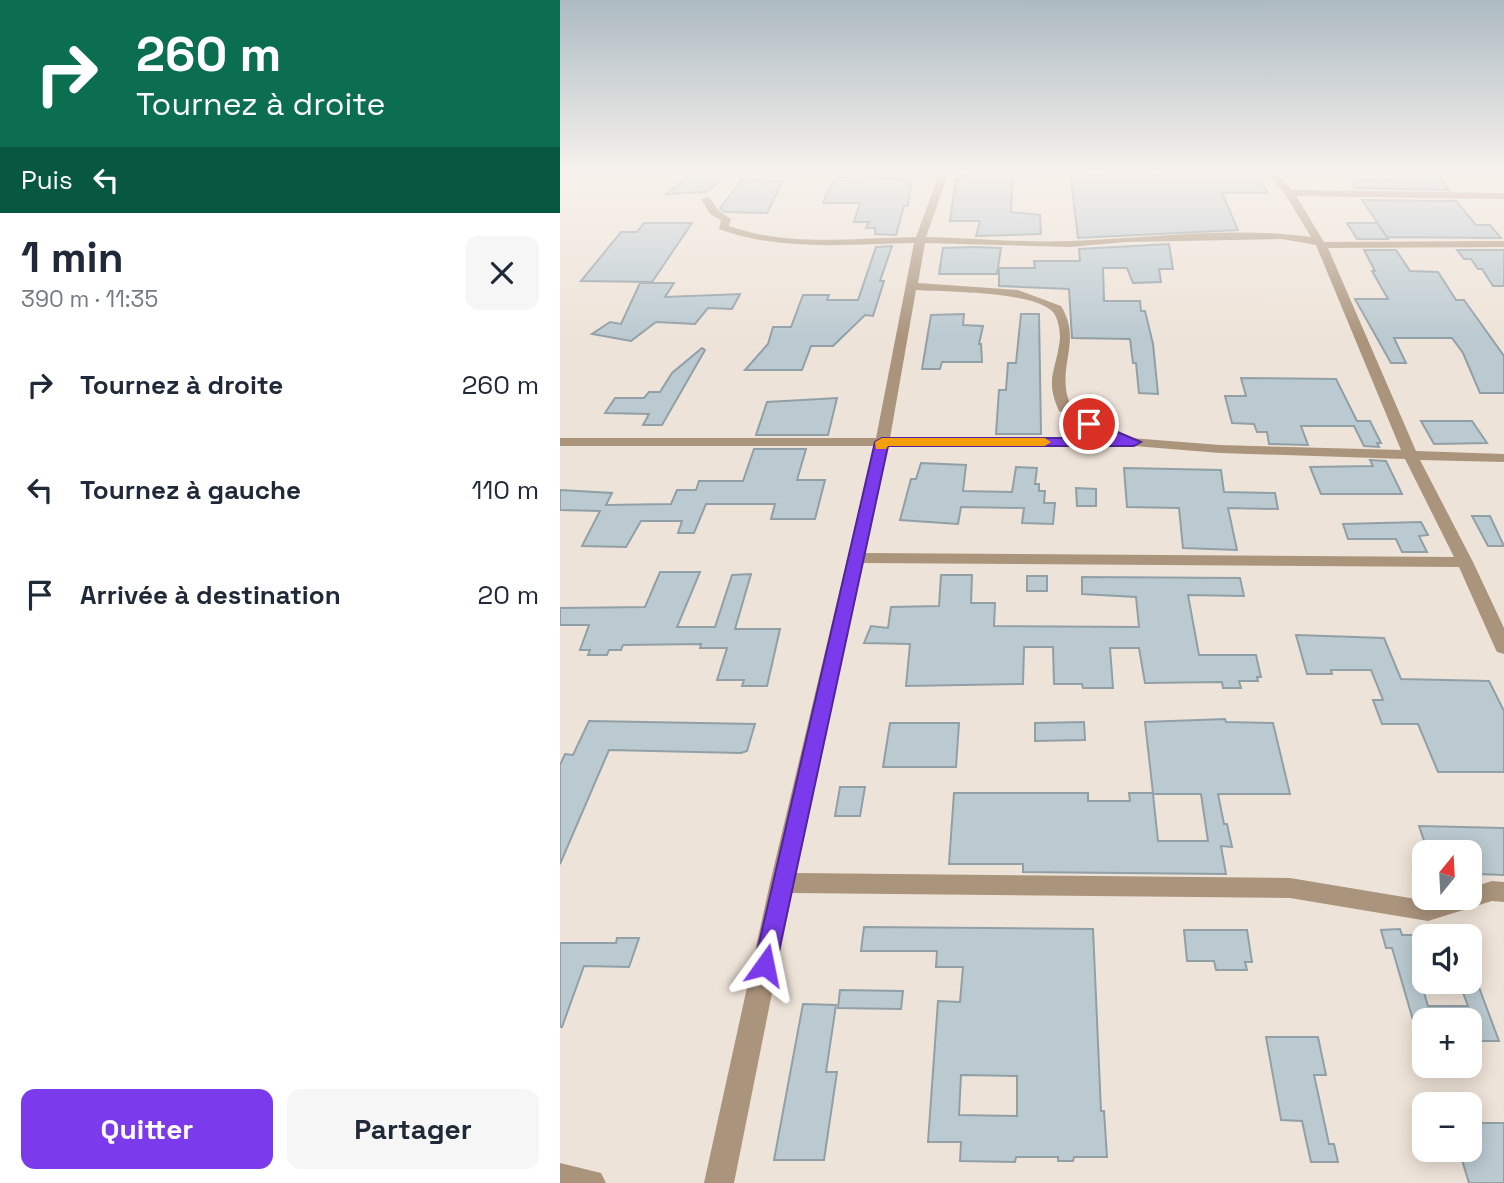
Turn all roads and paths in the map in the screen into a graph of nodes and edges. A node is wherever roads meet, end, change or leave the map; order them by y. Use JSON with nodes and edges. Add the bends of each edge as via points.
{"nodes":[{"id":1,"x":723,"y":227,"type":"edge"},
{"id":2,"x":925,"y":227,"type":"edge"},
{"id":3,"x":1310,"y":227,"type":"edge"},
{"id":4,"x":920,"y":240,"type":"junction"},
{"id":5,"x":1319,"y":243,"type":"junction"},
{"id":6,"x":1504,"y":244,"type":"edge"},
{"id":7,"x":912,"y":286,"type":"junction"},
{"id":8,"x":560,"y":442,"type":"edge"},
{"id":9,"x":882,"y":442,"type":"junction"},
{"id":10,"x":1134,"y":442,"type":"junction"},
{"id":11,"x":1410,"y":455,"type":"junction"},
{"id":12,"x":1504,"y":458,"type":"edge"},
{"id":13,"x":855,"y":558,"type":"junction"},
{"id":14,"x":1465,"y":562,"type":"junction"},
{"id":15,"x":1504,"y":648,"type":"edge"},
{"id":16,"x":782,"y":883,"type":"junction"},
{"id":17,"x":1504,"y":892,"type":"edge"},
{"id":18,"x":1482,"y":894,"type":"edge"},
{"id":19,"x":1412,"y":908,"type":"edge"},
{"id":20,"x":560,"y":1178,"type":"edge"},
{"id":21,"x":591,"y":1183,"type":"edge"},
{"id":22,"x":719,"y":1183,"type":"edge"}],
"edges":[{"from":1,"to":4,"type":"street","via":[[750,237],[795,242]]},
{"from":2,"to":4,"type":"street"},
{"from":3,"to":5,"type":"street"},
{"from":4,"to":5,"type":"street","via":[[1049,244],[1282,236]]},
{"from":4,"to":7,"type":"street"},
{"from":5,"to":6,"type":"street"},
{"from":5,"to":11,"type":"street"},
{"from":7,"to":9,"type":"street"},
{"from":7,"to":10,"type":"street","via":[[1009,292],[1056,309],[1067,328],[1056,380],[1066,411]]},
{"from":8,"to":9,"type":"street"},
{"from":9,"to":10,"type":"street"},
{"from":9,"to":13,"type":"street"},
{"from":10,"to":11,"type":"street"},
{"from":11,"to":12,"type":"street"},
{"from":11,"to":14,"type":"street"},
{"from":13,"to":14,"type":"street"},
{"from":13,"to":16,"type":"street"},
{"from":14,"to":15,"type":"street"},
{"from":16,"to":19,"type":"street","via":[[1290,888]]},
{"from":16,"to":22,"type":"street"},
{"from":17,"to":18,"type":"street"},
{"from":20,"to":21,"type":"street"}]}
